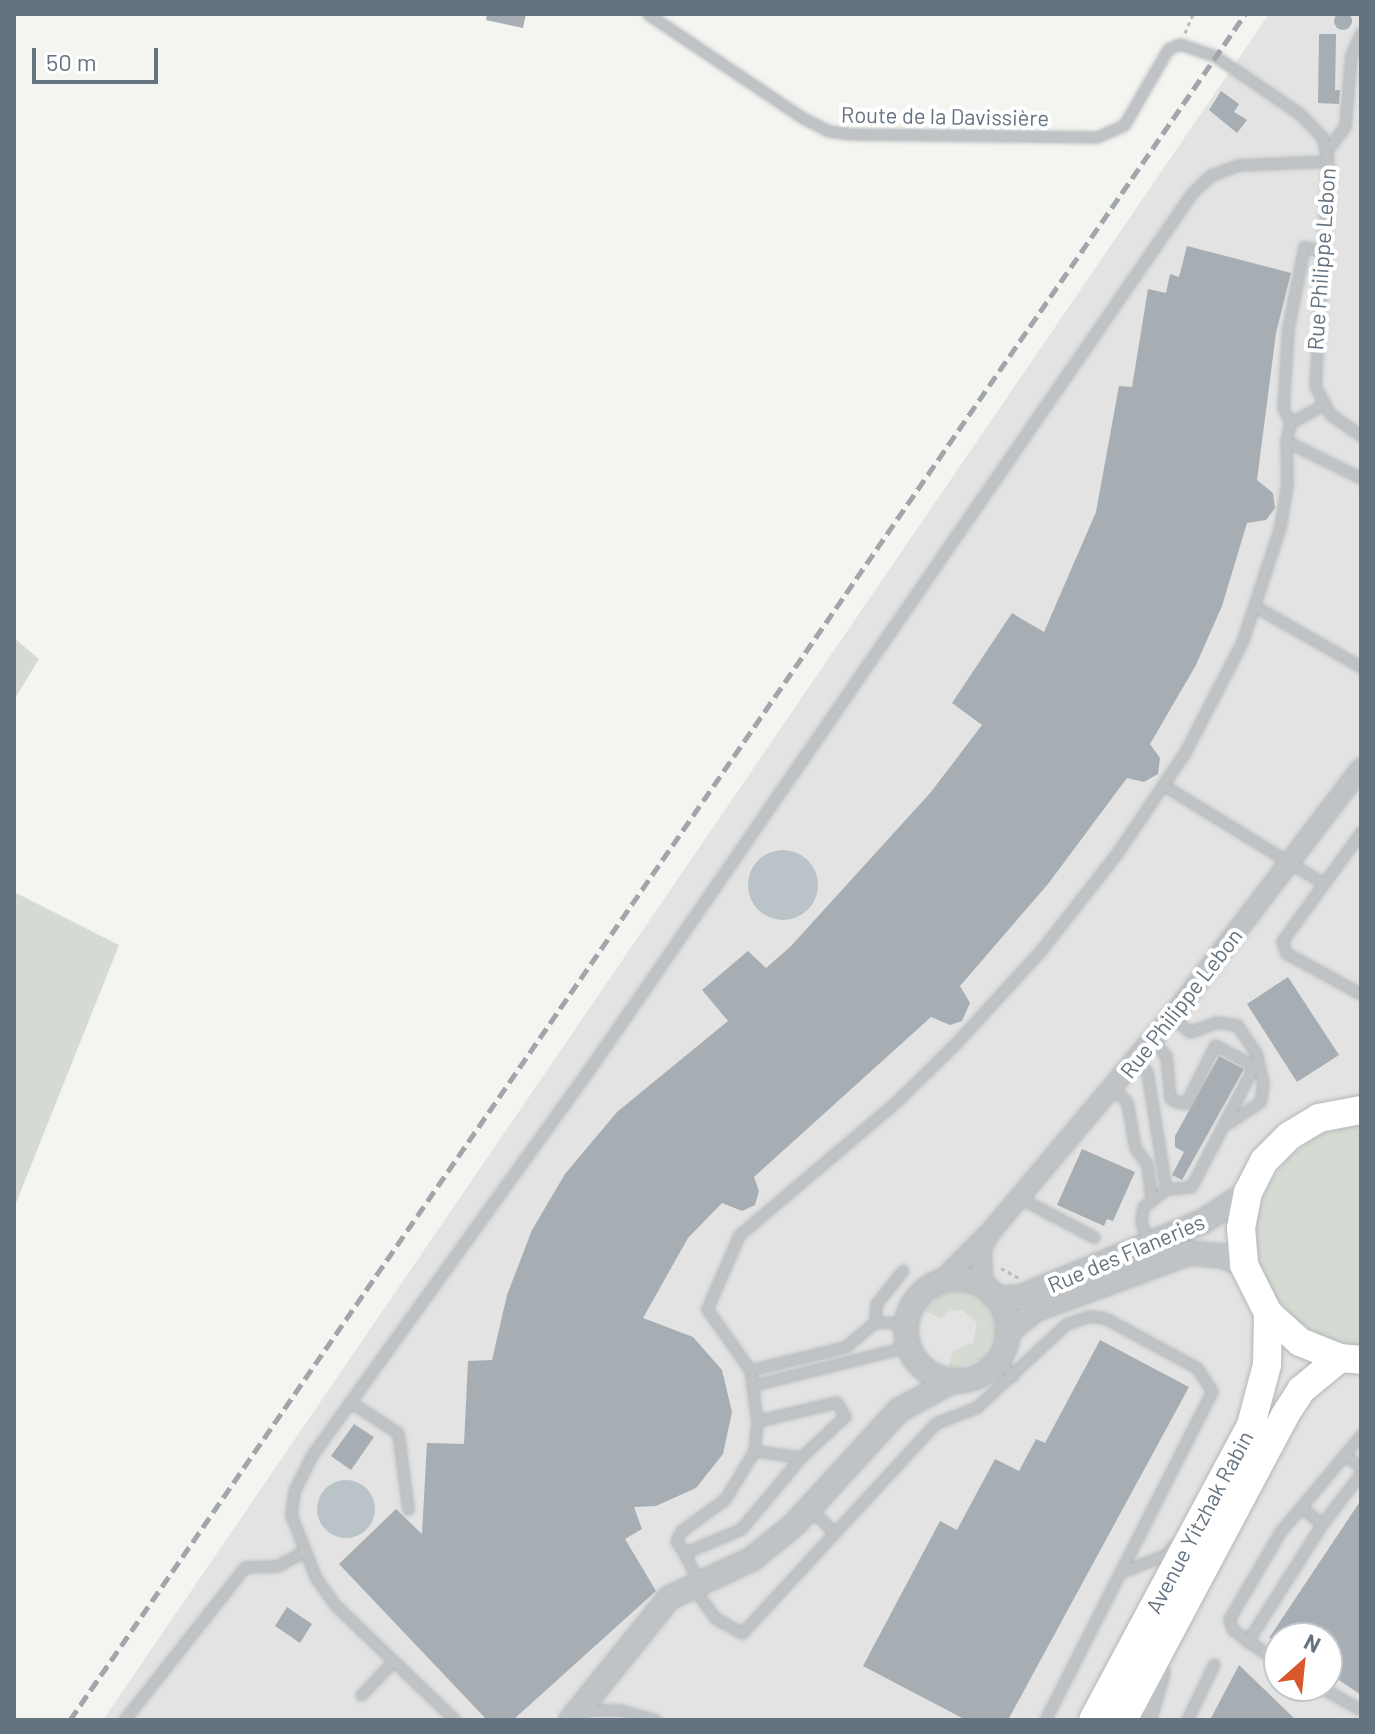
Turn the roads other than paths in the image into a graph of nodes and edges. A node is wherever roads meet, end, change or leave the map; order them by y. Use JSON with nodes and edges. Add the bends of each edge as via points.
{"nodes":[{"id":1,"x":648,"y":14,"type":"edge"},
{"id":2,"x":1361,"y":33,"type":"edge"},
{"id":3,"x":1180,"y":44,"type":"joint"},
{"id":4,"x":1327,"y":150,"type":"junction"},
{"id":5,"x":1328,"y":161,"type":"junction"},
{"id":6,"x":1322,"y":251,"type":"junction"},
{"id":7,"x":1323,"y":405,"type":"junction"},
{"id":8,"x":1290,"y":423,"type":"junction"},
{"id":9,"x":1361,"y":436,"type":"edge"},
{"id":10,"x":1286,"y":441,"type":"junction"},
{"id":11,"x":1361,"y":478,"type":"edge"},
{"id":12,"x":1256,"y":607,"type":"junction"},
{"id":13,"x":1361,"y":667,"type":"edge"},
{"id":14,"x":1361,"y":768,"type":"edge"},
{"id":15,"x":1163,"y":785,"type":"junction"},
{"id":16,"x":1361,"y":832,"type":"edge"},
{"id":17,"x":1291,"y":863,"type":"junction"},
{"id":18,"x":1321,"y":882,"type":"junction"},
{"id":19,"x":1361,"y":994,"type":"edge"},
{"id":20,"x":1171,"y":1017,"type":"junction"},
{"id":21,"x":1152,"y":1039,"type":"junction"},
{"id":22,"x":1136,"y":1060,"type":"junction"},
{"id":23,"x":1113,"y":1088,"type":"junction"},
{"id":24,"x":1361,"y":1110,"type":"edge"},
{"id":25,"x":1228,"y":1123,"type":"junction"},
{"id":26,"x":1166,"y":1189,"type":"junction"},
{"id":27,"x":1248,"y":1192,"type":"junction"},
{"id":28,"x":1020,"y":1198,"type":"junction"},
{"id":29,"x":1151,"y":1198,"type":"junction"},
{"id":30,"x":992,"y":1230,"type":"junction"},
{"id":31,"x":1094,"y":1237,"type":"dead end"},
{"id":32,"x":1147,"y":1243,"type":"junction"},
{"id":33,"x":1244,"y":1265,"type":"junction"},
{"id":34,"x":903,"y":1270,"type":"dead end"},
{"id":35,"x":940,"y":1282,"type":"junction"},
{"id":36,"x":991,"y":1292,"type":"junction"},
{"id":37,"x":1268,"y":1313,"type":"junction"},
{"id":38,"x":875,"y":1322,"type":"junction"},
{"id":39,"x":906,"y":1323,"type":"junction"},
{"id":40,"x":1009,"y":1331,"type":"junction"},
{"id":41,"x":914,"y":1355,"type":"junction"},
{"id":42,"x":1350,"y":1359,"type":"edge"},
{"id":43,"x":1006,"y":1368,"type":"junction"},
{"id":44,"x":750,"y":1370,"type":"junction"},
{"id":45,"x":953,"y":1381,"type":"junction"},
{"id":46,"x":754,"y":1385,"type":"junction"},
{"id":47,"x":352,"y":1403,"type":"junction"},
{"id":48,"x":899,"y":1410,"type":"junction"},
{"id":49,"x":757,"y":1421,"type":"junction"},
{"id":50,"x":1251,"y":1425,"type":"junction"},
{"id":51,"x":1361,"y":1435,"type":"edge"},
{"id":52,"x":754,"y":1451,"type":"junction"},
{"id":53,"x":1344,"y":1454,"type":"junction"},
{"id":54,"x":801,"y":1457,"type":"junction"},
{"id":55,"x":1361,"y":1471,"type":"edge"},
{"id":56,"x":810,"y":1508,"type":"junction"},
{"id":57,"x":1302,"y":1508,"type":"junction"},
{"id":58,"x":408,"y":1509,"type":"dead end"},
{"id":59,"x":1322,"y":1524,"type":"junction"},
{"id":60,"x":834,"y":1533,"type":"junction"},
{"id":61,"x":302,"y":1552,"type":"junction"},
{"id":62,"x":684,"y":1553,"type":"junction"},
{"id":63,"x":1124,"y":1571,"type":"junction"},
{"id":64,"x":695,"y":1583,"type":"junction"},
{"id":65,"x":1183,"y":1608,"type":"junction"},
{"id":66,"x":1247,"y":1642,"type":"junction"},
{"id":67,"x":1263,"y":1652,"type":"edge"},
{"id":68,"x":393,"y":1661,"type":"junction"},
{"id":69,"x":1214,"y":1664,"type":"dead end"},
{"id":70,"x":361,"y":1695,"type":"dead end"},
{"id":71,"x":1343,"y":1700,"type":"edge"},
{"id":72,"x":1361,"y":1710,"type":"edge"},
{"id":73,"x":574,"y":1715,"type":"edge"},
{"id":74,"x":124,"y":1720,"type":"edge"},
{"id":75,"x":455,"y":1720,"type":"edge"},
{"id":76,"x":656,"y":1720,"type":"edge"},
{"id":77,"x":1045,"y":1720,"type":"edge"},
{"id":78,"x":1093,"y":1720,"type":"edge"},
{"id":79,"x":1123,"y":1720,"type":"edge"},
{"id":80,"x":1146,"y":1720,"type":"edge"},
{"id":81,"x":1187,"y":1720,"type":"edge"}],
"edges":[{"from":1,"to":3,"type":"lane","name":"Route de la Davissière","via":[[801,117],[829,131],[851,134],[1097,137],[1124,125],[1161,57]]},
{"from":2,"to":4,"type":"lane","via":[[1351,55],[1345,126]]},
{"from":3,"to":4,"type":"lane","name":"Rue Philippe Lebon","via":[[1215,56],[1300,114]]},
{"from":4,"to":5,"type":"lane","name":"Rue Philippe Lebon"},
{"from":5,"to":6,"type":"lane","name":"Rue Philippe Lebon"},
{"from":5,"to":47,"type":"lane","via":[[1238,165],[1211,175],[1191,194],[611,1039]]},
{"from":6,"to":7,"type":"lane","name":"Rue Philippe Lebon","via":[[1314,375]]},
{"from":6,"to":8,"type":"lane","via":[[1304,247],[1288,328],[1283,407]]},
{"from":7,"to":8,"type":"lane"},
{"from":7,"to":9,"type":"lane","via":[[1340,425]]},
{"from":8,"to":10,"type":"lane"},
{"from":10,"to":11,"type":"lane"},
{"from":10,"to":12,"type":"lane","via":[[1280,527]]},
{"from":12,"to":13,"type":"lane"},
{"from":12,"to":15,"type":"lane","via":[[1224,680]]},
{"from":14,"to":17,"type":"street","name":"Rue Philippe Lebon"},
{"from":15,"to":17,"type":"lane"},
{"from":15,"to":44,"type":"lane","via":[[1041,950],[957,1042],[896,1102],[739,1235],[707,1309]]},
{"from":16,"to":18,"type":"lane"},
{"from":17,"to":18,"type":"lane"},
{"from":17,"to":20,"type":"street","name":"Rue Philippe Lebon"},
{"from":18,"to":19,"type":"lane","via":[[1282,941],[1286,953]]},
{"from":20,"to":21,"type":"street","name":"Rue Philippe Lebon"},
{"from":20,"to":25,"type":"lane","via":[[1190,1032],[1216,1022],[1237,1025],[1256,1053],[1263,1083],[1260,1102]]},
{"from":21,"to":22,"type":"street","name":"Rue Philippe Lebon"},
{"from":21,"to":25,"type":"lane","via":[[1166,1056],[1170,1098],[1177,1102],[1186,1103],[1215,1045],[1254,1066]]},
{"from":22,"to":23,"type":"street","name":"Rue Philippe Lebon"},
{"from":22,"to":26,"type":"lane","via":[[1147,1072]]},
{"from":23,"to":28,"type":"street","name":"Rue Philippe Lebon"},
{"from":23,"to":29,"type":"lane","via":[[1127,1102],[1135,1148],[1147,1164]]},
{"from":24,"to":27,"type":"main road","via":[[1319,1118],[1289,1136],[1264,1161]]},
{"from":25,"to":26,"type":"lane","via":[[1191,1187]]},
{"from":26,"to":29,"type":"lane"},
{"from":27,"to":32,"type":"street","name":"Rue des Flaneries","via":[[1202,1222]]},
{"from":27,"to":33,"type":"main road","via":[[1241,1228]]},
{"from":28,"to":30,"type":"street","name":"Rue Philippe Lebon"},
{"from":28,"to":31,"type":"lane"},
{"from":29,"to":32,"type":"lane","via":[[1141,1221]]},
{"from":30,"to":35,"type":"street","name":"Rue Philippe Lebon"},
{"from":30,"to":36,"type":"street","name":"Rue Philippe Lebon","via":[[981,1248]]},
{"from":32,"to":36,"type":"street","name":"Rue des Flaneries","via":[[1029,1294]]},
{"from":33,"to":37,"type":"main road"},
{"from":33,"to":40,"type":"street","name":"Rue des Flaneries","via":[[1218,1255],[1189,1253],[1035,1310]]},
{"from":34,"to":38,"type":"lane","via":[[876,1304]]},
{"from":35,"to":36,"type":"street","via":[[969,1280]]},
{"from":35,"to":39,"type":"street","via":[[921,1294]]},
{"from":36,"to":40,"type":"street"},
{"from":37,"to":42,"type":"main road","via":[[1300,1342]]},
{"from":37,"to":50,"type":"main road","name":"Avenue Yitzhak Rabin","via":[[1267,1365]]},
{"from":38,"to":39,"type":"lane"},
{"from":38,"to":44,"type":"lane","via":[[845,1347]]},
{"from":39,"to":41,"type":"street"},
{"from":40,"to":43,"type":"street"},
{"from":41,"to":45,"type":"street"},
{"from":41,"to":46,"type":"lane"},
{"from":41,"to":48,"type":"street"},
{"from":42,"to":65,"type":"main road","name":"Avenue Yitzhak Rabin","via":[[1301,1390]]},
{"from":43,"to":45,"type":"street"},
{"from":43,"to":60,"type":"lane","via":[[965,1415],[936,1423]]},
{"from":43,"to":63,"type":"lane","via":[[1066,1324],[1089,1316],[1105,1318],[1184,1360],[1210,1381],[1212,1391]]},
{"from":44,"to":46,"type":"lane"},
{"from":45,"to":48,"type":"street","via":[[927,1390]]},
{"from":46,"to":49,"type":"lane"},
{"from":47,"to":58,"type":"lane","via":[[398,1433]]},
{"from":47,"to":61,"type":"lane","via":[[312,1455],[294,1491],[291,1515]]},
{"from":48,"to":56,"type":"street"},
{"from":49,"to":52,"type":"lane"},
{"from":49,"to":54,"type":"lane","via":[[836,1402],[844,1408],[845,1416],[831,1432]]},
{"from":50,"to":63,"type":"lane","via":[[1167,1554]]},
{"from":50,"to":78,"type":"main road","name":"Avenue Yitzhak Rabin"},
{"from":51,"to":53,"type":"lane"},
{"from":52,"to":54,"type":"lane"},
{"from":52,"to":62,"type":"lane","via":[[725,1499],[681,1531],[676,1541]]},
{"from":53,"to":55,"type":"lane"},
{"from":53,"to":57,"type":"lane"},
{"from":54,"to":62,"type":"lane","via":[[741,1529]]},
{"from":55,"to":59,"type":"lane"},
{"from":56,"to":60,"type":"lane"},
{"from":56,"to":64,"type":"street","via":[[752,1559]]},
{"from":57,"to":59,"type":"lane"},
{"from":57,"to":66,"type":"lane","via":[[1280,1532],[1229,1619]]},
{"from":59,"to":66,"type":"lane"},
{"from":60,"to":64,"type":"lane","via":[[742,1633],[715,1618]]},
{"from":61,"to":68,"type":"lane","via":[[335,1605]]},
{"from":61,"to":74,"type":"lane","via":[[277,1566],[245,1567]]},
{"from":62,"to":64,"type":"lane"},
{"from":63,"to":77,"type":"lane"},
{"from":64,"to":73,"type":"street","via":[[653,1614]]},
{"from":65,"to":79,"type":"main road","name":"Avenue Yitzhak Rabin"},
{"from":65,"to":80,"type":"street"},
{"from":66,"to":67,"type":"lane"},
{"from":68,"to":70,"type":"lane"},
{"from":68,"to":75,"type":"lane"},
{"from":69,"to":81,"type":"lane"},
{"from":71,"to":72,"type":"lane"},
{"from":73,"to":76,"type":"lane","via":[[620,1710]]}]}
